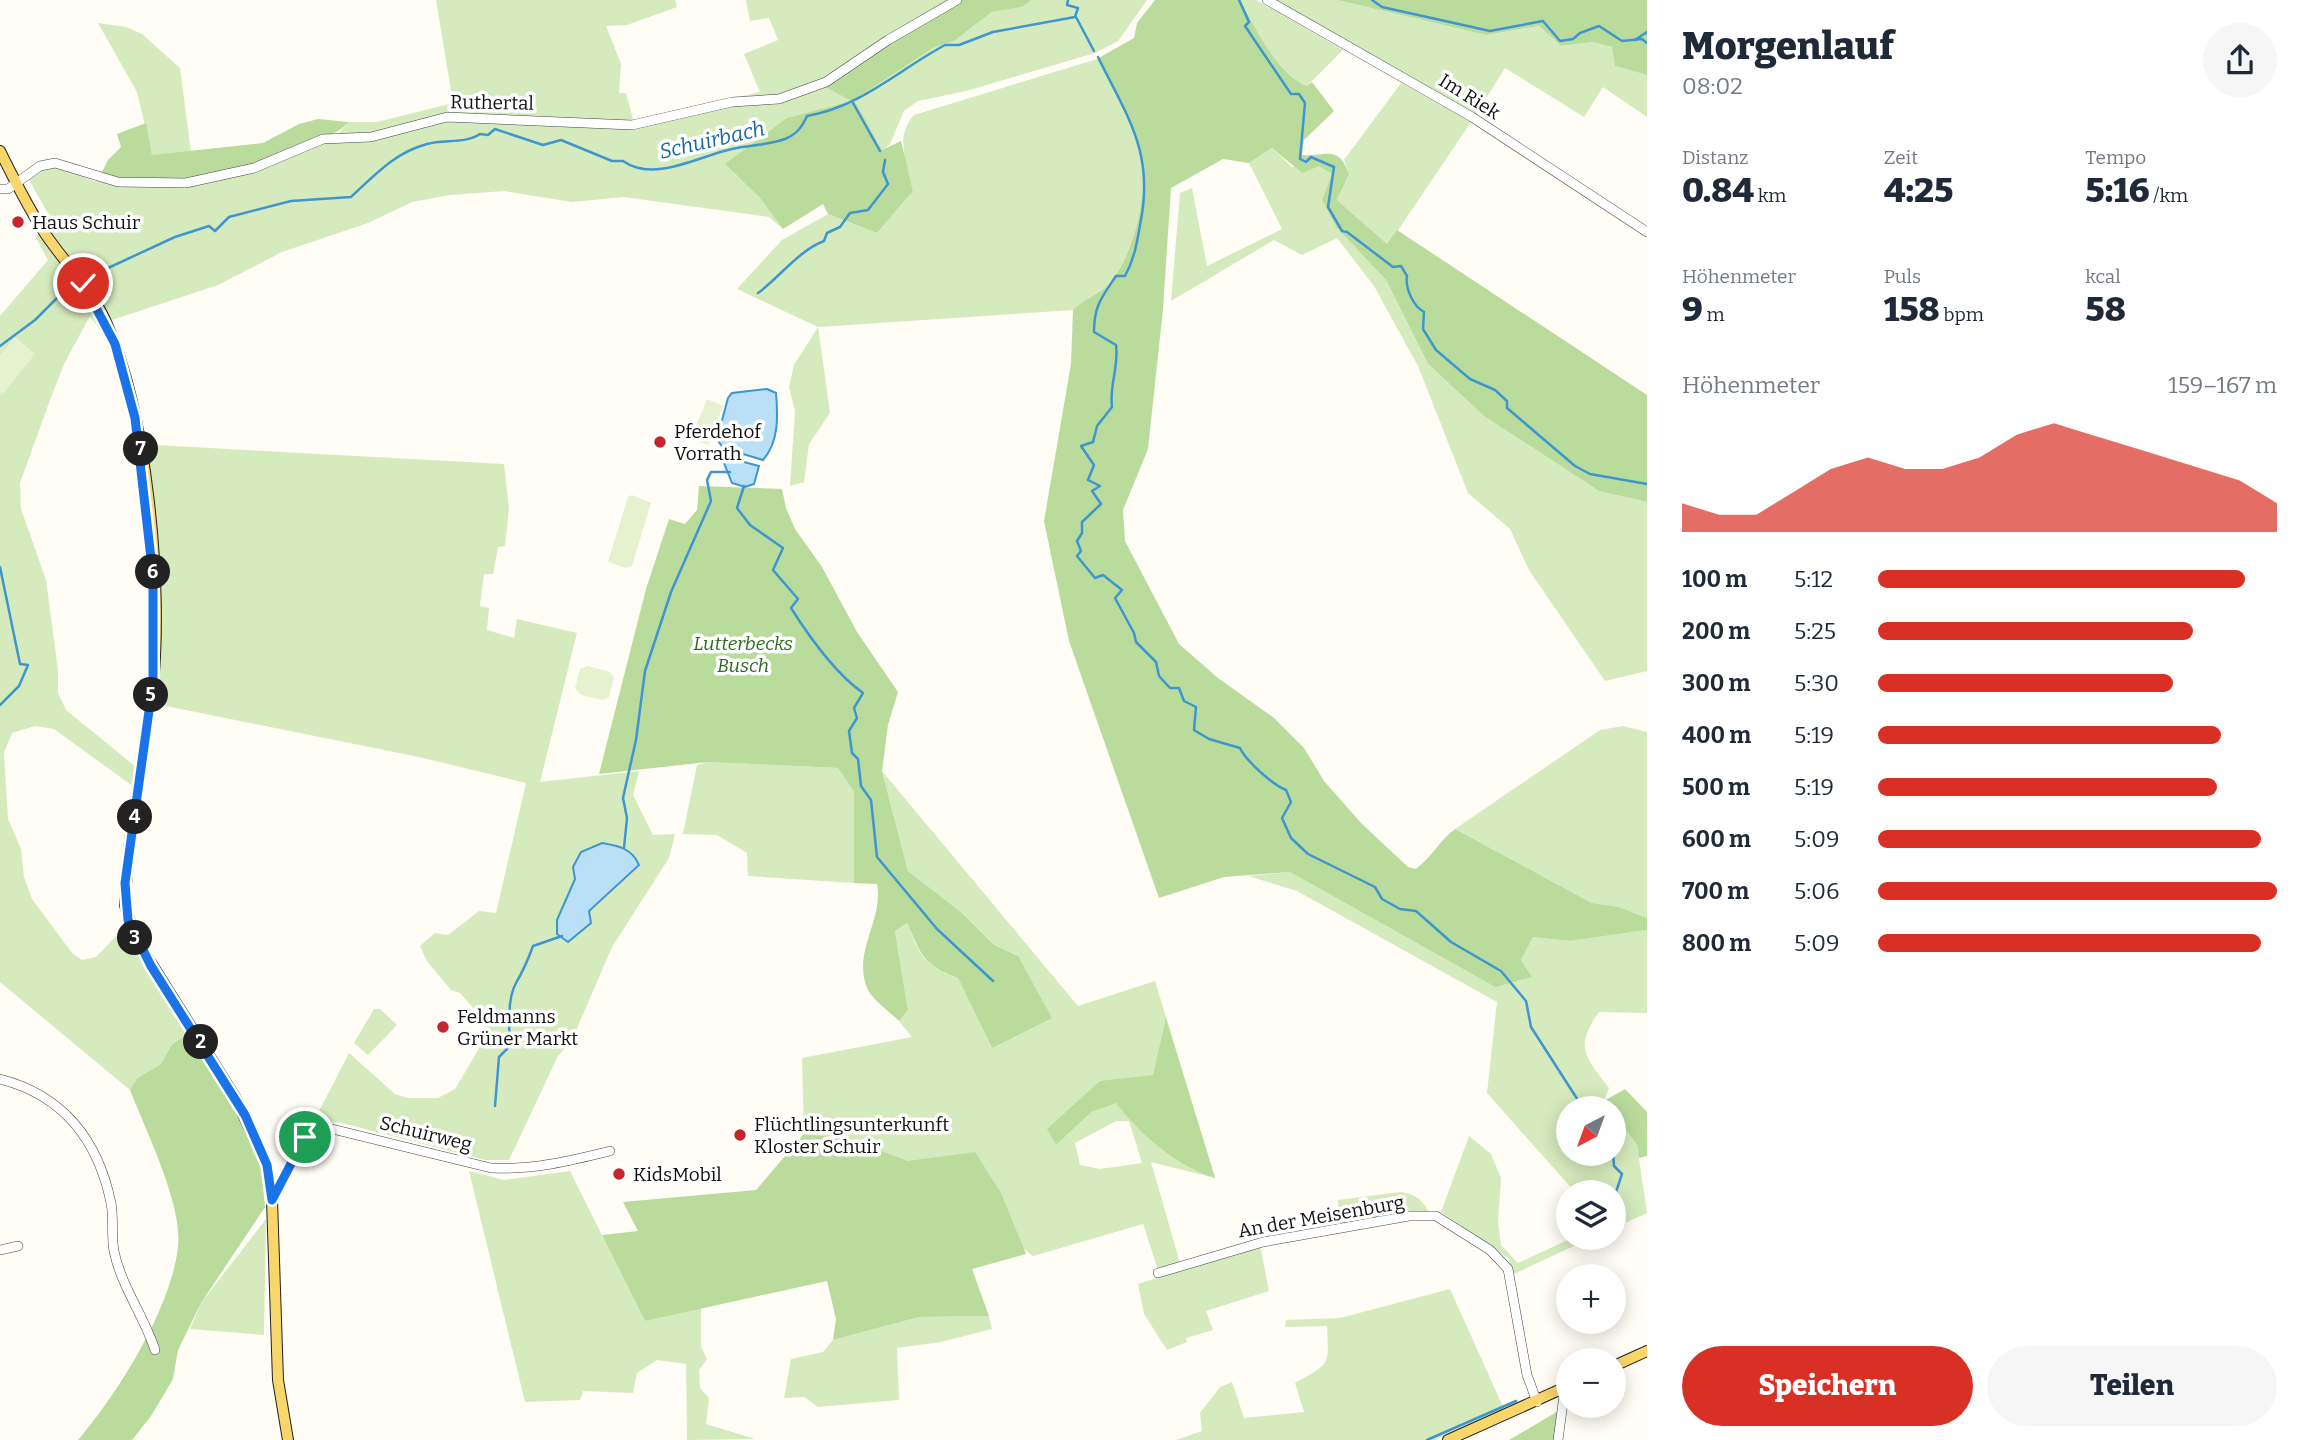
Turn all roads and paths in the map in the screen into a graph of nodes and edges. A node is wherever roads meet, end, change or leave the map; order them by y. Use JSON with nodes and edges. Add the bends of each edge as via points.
{"nodes":[{"id":1,"x":957,"y":0,"type":"edge"},
{"id":2,"x":1267,"y":0,"type":"edge"},
{"id":3,"x":0,"y":151,"type":"edge"},
{"id":4,"x":17,"y":184,"type":"junction"},
{"id":5,"x":0,"y":188,"type":"edge"},
{"id":6,"x":1647,"y":232,"type":"edge"},
{"id":7,"x":0,"y":1079,"type":"edge"},
{"id":8,"x":610,"y":1151,"type":"dead end"},
{"id":9,"x":272,"y":1200,"type":"junction"},
{"id":10,"x":18,"y":1246,"type":"dead end"},
{"id":11,"x":0,"y":1250,"type":"edge"},
{"id":12,"x":1158,"y":1273,"type":"dead end"},
{"id":13,"x":155,"y":1350,"type":"dead end"},
{"id":14,"x":1647,"y":1351,"type":"edge"},
{"id":15,"x":1626,"y":1361,"type":"edge"},
{"id":16,"x":1556,"y":1392,"type":"edge"},
{"id":17,"x":1537,"y":1402,"type":"junction"},
{"id":18,"x":1561,"y":1418,"type":"edge"},
{"id":19,"x":288,"y":1440,"type":"edge"},
{"id":20,"x":1448,"y":1440,"type":"edge"},
{"id":21,"x":1558,"y":1440,"type":"edge"}],
"edges":[{"from":1,"to":4,"type":"street","name":"Ruthertal","via":[[826,82],[779,99],[732,102],[632,125],[447,117],[371,137],[323,139],[254,168],[186,183],[118,182],[55,163],[40,166]]},
{"from":2,"to":6,"type":"street","name":"Im Riek","via":[[1472,117]]},
{"from":3,"to":4,"type":"main road","name":"Schuirweg"},
{"from":4,"to":5,"type":"street"},
{"from":4,"to":9,"type":"main road","name":"Schuirweg","via":[[105,321],[140,442],[156,629],[125,883],[128,920],[151,966],[245,1115],[267,1165]]},
{"from":7,"to":13,"type":"street","via":[[24,1085],[63,1108],[97,1154],[111,1204],[114,1251]]},
{"from":8,"to":9,"type":"street","name":"Schuirweg","via":[[554,1165],[491,1168],[328,1128],[305,1137]]},
{"from":9,"to":19,"type":"main road","name":"Schuirweg","via":[[278,1380]]},
{"from":10,"to":11,"type":"street"},
{"from":12,"to":17,"type":"street","name":"An der Meisenburg","via":[[1263,1241],[1409,1216],[1436,1216],[1490,1250],[1508,1269],[1527,1375]]},
{"from":14,"to":15,"type":"main road"},
{"from":16,"to":17,"type":"main road"},
{"from":17,"to":20,"type":"main road"},
{"from":18,"to":21,"type":"street"}]}
